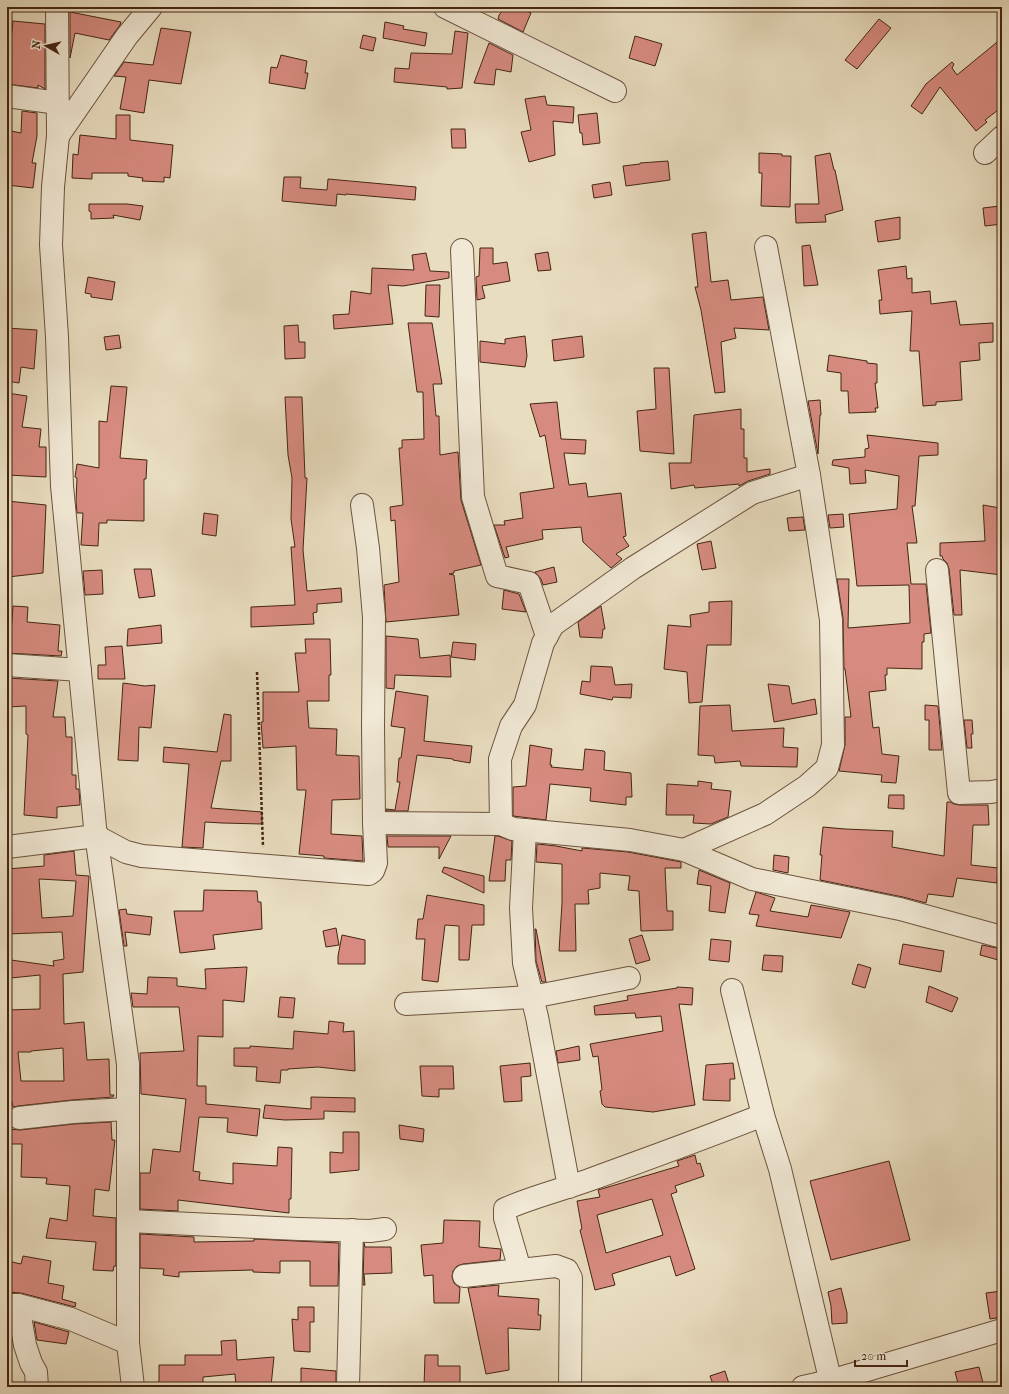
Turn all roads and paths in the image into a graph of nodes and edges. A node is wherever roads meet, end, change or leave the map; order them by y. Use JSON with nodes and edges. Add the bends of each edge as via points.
{"nodes":[{"id":1,"x":57,"y":7,"type":"edge"},
{"id":2,"x":151,"y":7,"type":"edge"},
{"id":3,"x":445,"y":7,"type":"edge"},
{"id":4,"x":615,"y":91,"type":"dead end"},
{"id":5,"x":7,"y":96,"type":"edge"},
{"id":6,"x":58,"y":103,"type":"junction"},
{"id":7,"x":58,"y":136,"type":"junction"},
{"id":8,"x":1002,"y":137,"type":"edge"},
{"id":9,"x":985,"y":153,"type":"dead end"},
{"id":10,"x":766,"y":247,"type":"dead end"},
{"id":11,"x":462,"y":250,"type":"dead end"},
{"id":12,"x":809,"y":475,"type":"junction"},
{"id":13,"x":362,"y":505,"type":"dead end"},
{"id":14,"x":937,"y":570,"type":"dead end"},
{"id":15,"x":547,"y":636,"type":"junction"},
{"id":16,"x":7,"y":665,"type":"edge"},
{"id":17,"x":80,"y":670,"type":"junction"},
{"id":18,"x":257,"y":672,"type":"dead end"},
{"id":19,"x":1002,"y":790,"type":"edge"},
{"id":20,"x":374,"y":823,"type":"junction"},
{"id":21,"x":501,"y":824,"type":"junction"},
{"id":22,"x":525,"y":830,"type":"junction"},
{"id":23,"x":96,"y":836,"type":"junction"},
{"id":24,"x":7,"y":847,"type":"edge"},
{"id":25,"x":684,"y":850,"type":"junction"},
{"id":26,"x":263,"y":865,"type":"junction"},
{"id":27,"x":1002,"y":937,"type":"edge"},
{"id":28,"x":629,"y":978,"type":"dead end"},
{"id":29,"x":732,"y":990,"type":"dead end"},
{"id":30,"x":532,"y":997,"type":"junction"},
{"id":31,"x":406,"y":1004,"type":"dead end"},
{"id":32,"x":128,"y":1109,"type":"junction"},
{"id":33,"x":763,"y":1116,"type":"junction"},
{"id":34,"x":19,"y":1118,"type":"dead end"},
{"id":35,"x":569,"y":1187,"type":"junction"},
{"id":36,"x":128,"y":1221,"type":"junction"},
{"id":37,"x":385,"y":1229,"type":"dead end"},
{"id":38,"x":352,"y":1230,"type":"junction"},
{"id":39,"x":520,"y":1270,"type":"junction"},
{"id":40,"x":464,"y":1276,"type":"dead end"},
{"id":41,"x":13,"y":1305,"type":"edge"},
{"id":42,"x":1002,"y":1330,"type":"edge"},
{"id":43,"x":128,"y":1343,"type":"junction"},
{"id":44,"x":831,"y":1384,"type":"edge"},
{"id":45,"x":37,"y":1387,"type":"edge"},
{"id":46,"x":133,"y":1387,"type":"edge"},
{"id":47,"x":348,"y":1387,"type":"edge"},
{"id":48,"x":570,"y":1387,"type":"edge"},
{"id":49,"x":804,"y":1387,"type":"edge"}],
"edges":[{"from":1,"to":6,"type":"street"},
{"from":2,"to":7,"type":"street","via":[[127,36]]},
{"from":3,"to":4,"type":"street"},
{"from":5,"to":6,"type":"street"},
{"from":6,"to":7,"type":"street"},
{"from":7,"to":17,"type":"street","via":[[50,245],[57,337],[62,486]]},
{"from":8,"to":9,"type":"street"},
{"from":10,"to":12,"type":"street"},
{"from":11,"to":15,"type":"street","via":[[474,497],[497,576],[529,583]]},
{"from":12,"to":15,"type":"street","via":[[752,493],[633,568],[552,625]]},
{"from":12,"to":25,"type":"street","via":[[831,620],[833,745],[827,768],[807,786],[765,814]]},
{"from":13,"to":20,"type":"street","via":[[374,617]]},
{"from":14,"to":19,"type":"street","via":[[959,793]]},
{"from":15,"to":21,"type":"street","via":[[536,663],[525,705],[511,726],[500,759]]},
{"from":16,"to":17,"type":"street"},
{"from":17,"to":23,"type":"street"},
{"from":18,"to":26,"type":"path"},
{"from":20,"to":21,"type":"street"},
{"from":20,"to":26,"type":"street","via":[[376,863],[369,874]]},
{"from":21,"to":22,"type":"street"},
{"from":22,"to":25,"type":"street","via":[[630,840]]},
{"from":22,"to":30,"type":"street","via":[[521,908],[524,963]]},
{"from":23,"to":24,"type":"street"},
{"from":23,"to":26,"type":"street","via":[[126,852],[142,856]]},
{"from":23,"to":32,"type":"street","via":[[128,1064]]},
{"from":25,"to":27,"type":"street","via":[[752,879],[900,909]]},
{"from":28,"to":30,"type":"street"},
{"from":29,"to":33,"type":"street"},
{"from":30,"to":31,"type":"street"},
{"from":30,"to":35,"type":"street"},
{"from":32,"to":34,"type":"street"},
{"from":32,"to":36,"type":"street"},
{"from":33,"to":35,"type":"street"},
{"from":33,"to":44,"type":"street","via":[[780,1169]]},
{"from":35,"to":39,"type":"street","via":[[506,1209],[504,1218]]},
{"from":36,"to":38,"type":"street"},
{"from":36,"to":43,"type":"street"},
{"from":37,"to":38,"type":"street"},
{"from":38,"to":47,"type":"street"},
{"from":39,"to":40,"type":"street"},
{"from":39,"to":48,"type":"street","via":[[556,1266],[567,1270],[570,1278]]},
{"from":41,"to":43,"type":"street","via":[[71,1319]]},
{"from":41,"to":45,"type":"street","via":[[36,1372]]},
{"from":42,"to":44,"type":"street"},
{"from":43,"to":46,"type":"street"},
{"from":44,"to":49,"type":"street"}]}
